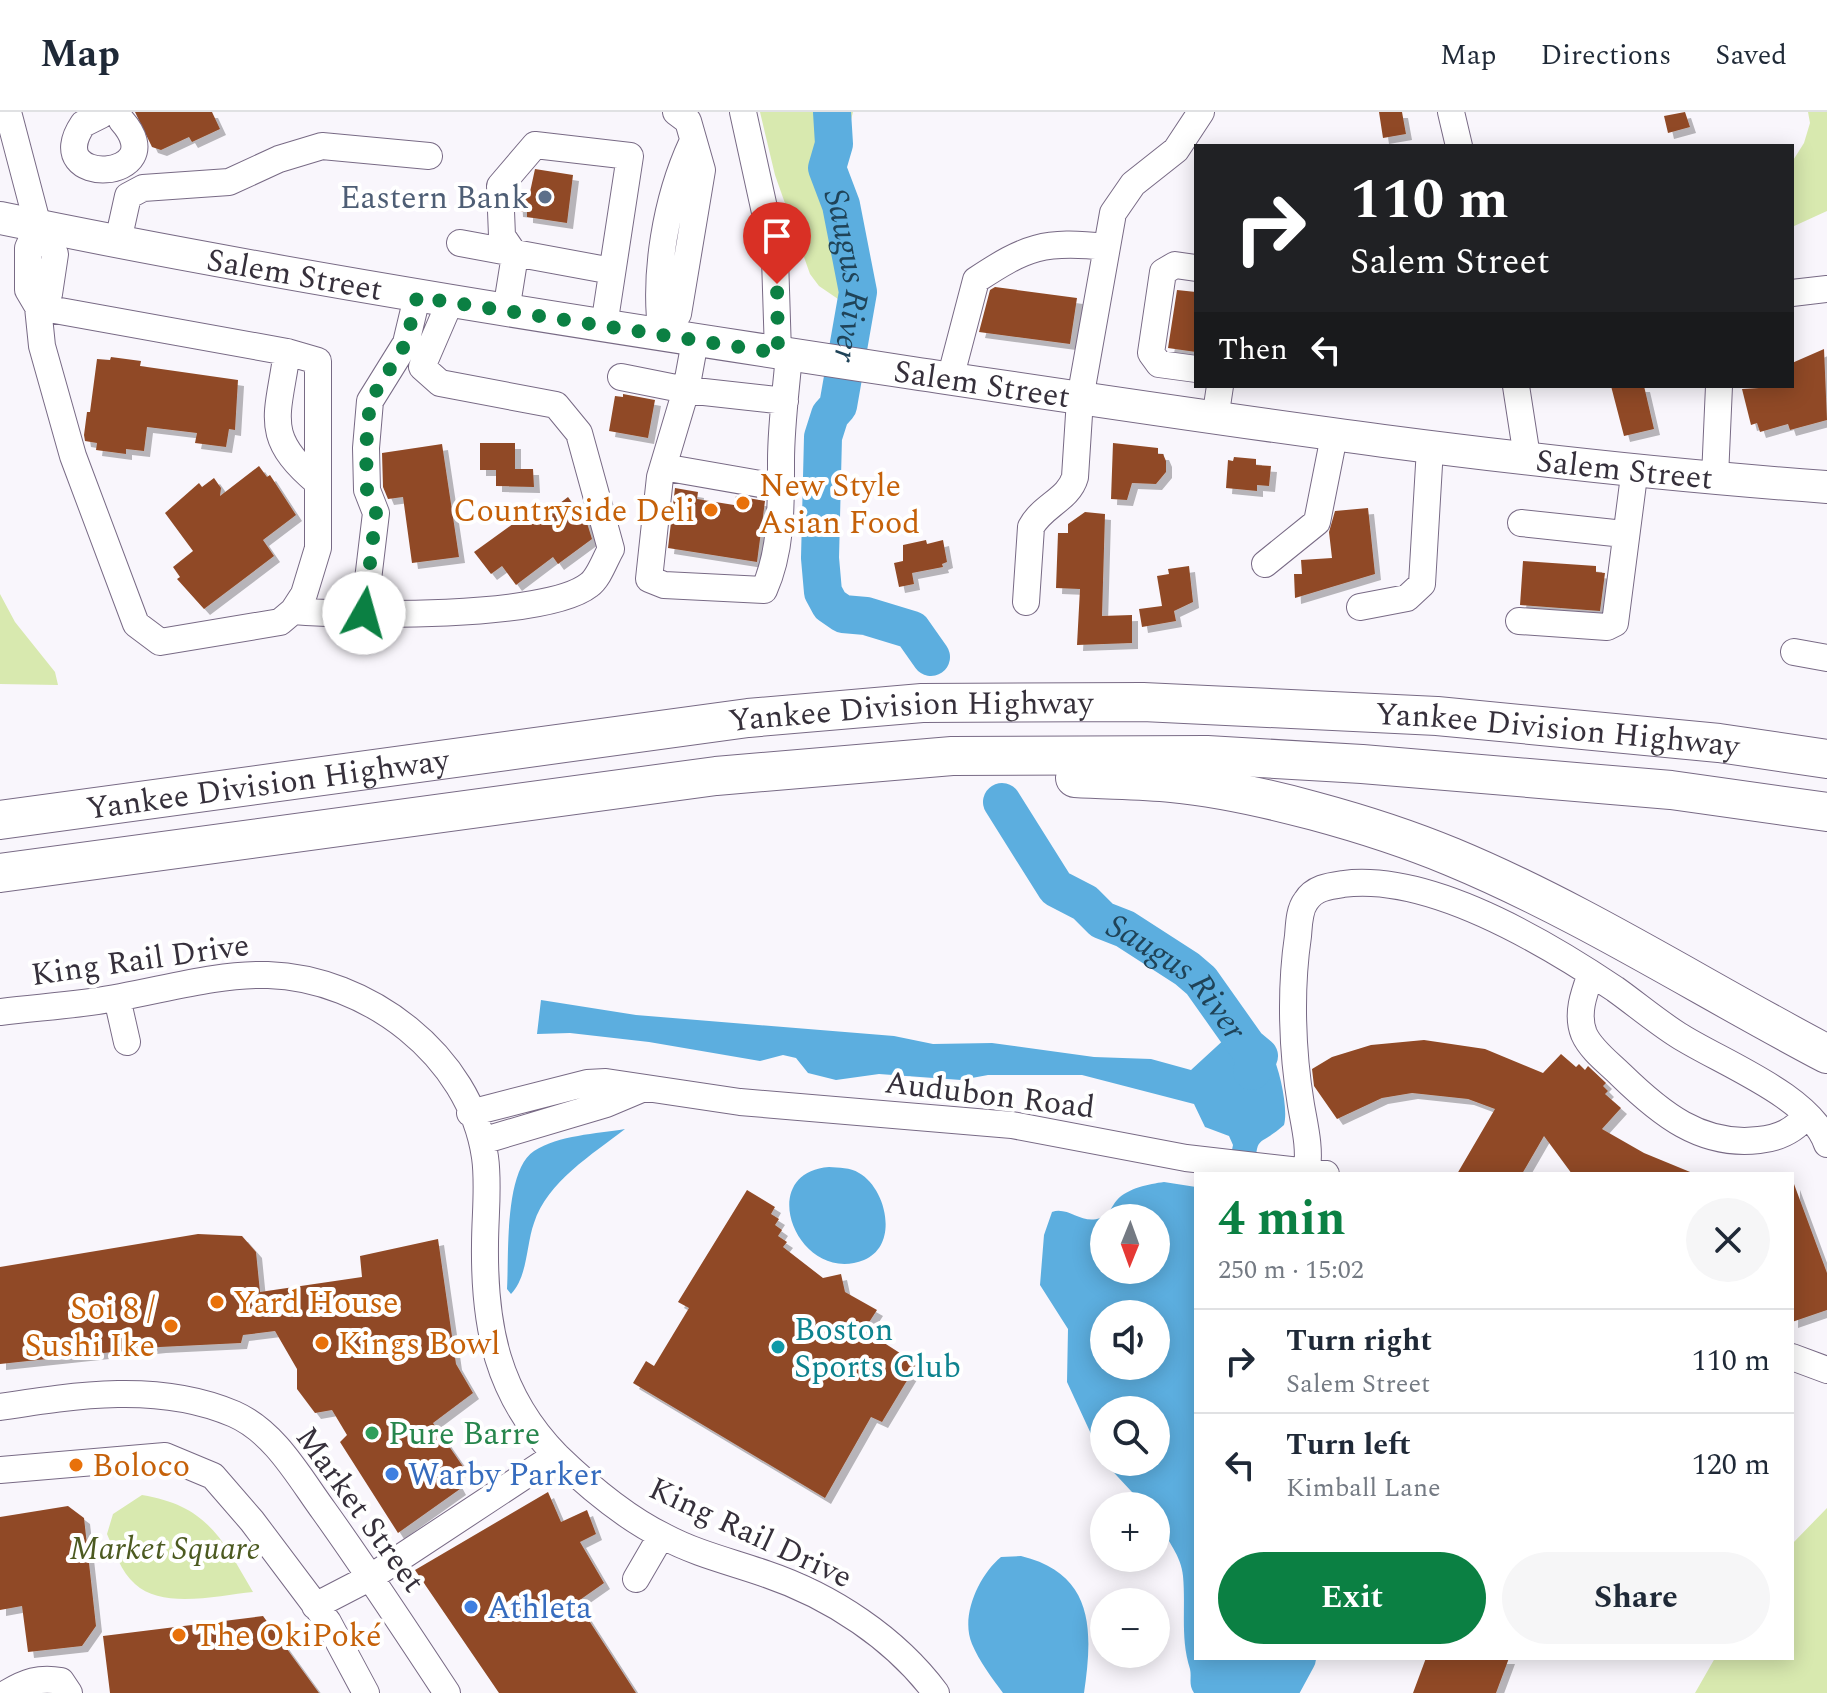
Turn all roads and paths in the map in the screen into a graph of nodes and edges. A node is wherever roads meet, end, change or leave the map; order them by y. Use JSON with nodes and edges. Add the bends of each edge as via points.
{"nodes":[{"id":1,"x":8,"y":112,"type":"edge"},
{"id":2,"x":676,"y":112,"type":"edge"},
{"id":3,"x":743,"y":112,"type":"edge"},
{"id":4,"x":1201,"y":112,"type":"edge"},
{"id":5,"x":1451,"y":112,"type":"edge"},
{"id":6,"x":1459,"y":144,"type":"edge"},
{"id":7,"x":429,"y":156,"type":"dead end"},
{"id":8,"x":122,"y":166,"type":"junction"},
{"id":9,"x":134,"y":192,"type":"junction"},
{"id":10,"x":0,"y":218,"type":"edge"},
{"id":11,"x":38,"y":226,"type":"junction"},
{"id":12,"x":118,"y":241,"type":"junction"},
{"id":13,"x":460,"y":243,"type":"dead end"},
{"id":14,"x":1106,"y":247,"type":"junction"},
{"id":15,"x":515,"y":255,"type":"junction"},
{"id":16,"x":1194,"y":268,"type":"edge"},
{"id":17,"x":612,"y":271,"type":"junction"},
{"id":18,"x":1827,"y":289,"type":"edge"},
{"id":19,"x":1794,"y":293,"type":"edge"},
{"id":20,"x":417,"y":297,"type":"junction"},
{"id":21,"x":450,"y":302,"type":"junction"},
{"id":22,"x":38,"y":307,"type":"junction"},
{"id":23,"x":506,"y":311,"type":"junction"},
{"id":24,"x":604,"y":326,"type":"junction"},
{"id":25,"x":662,"y":336,"type":"junction"},
{"id":26,"x":695,"y":341,"type":"junction"},
{"id":27,"x":287,"y":352,"type":"junction"},
{"id":28,"x":796,"y":356,"type":"junction"},
{"id":29,"x":1194,"y":369,"type":"edge"},
{"id":30,"x":621,"y":377,"type":"dead end"},
{"id":31,"x":950,"y":379,"type":"junction"},
{"id":32,"x":1220,"y":388,"type":"edge"},
{"id":33,"x":1516,"y":388,"type":"edge"},
{"id":34,"x":1719,"y":388,"type":"edge"},
{"id":35,"x":686,"y":390,"type":"junction"},
{"id":36,"x":1080,"y":399,"type":"junction"},
{"id":37,"x":785,"y":401,"type":"junction"},
{"id":38,"x":1215,"y":419,"type":"junction"},
{"id":39,"x":1334,"y":436,"type":"junction"},
{"id":40,"x":1430,"y":448,"type":"junction"},
{"id":41,"x":1527,"y":457,"type":"junction"},
{"id":42,"x":663,"y":467,"type":"junction"},
{"id":43,"x":1635,"y":468,"type":"junction"},
{"id":44,"x":1715,"y":477,"type":"junction"},
{"id":45,"x":318,"y":483,"type":"junction"},
{"id":46,"x":1827,"y":487,"type":"edge"},
{"id":47,"x":783,"y":488,"type":"junction"},
{"id":48,"x":1521,"y":523,"type":"dead end"},
{"id":49,"x":1624,"y":534,"type":"junction"},
{"id":50,"x":1265,"y":564,"type":"dead end"},
{"id":51,"x":1026,"y":602,"type":"dead end"},
{"id":52,"x":1360,"y":607,"type":"dead end"},
{"id":53,"x":293,"y":611,"type":"junction"},
{"id":54,"x":364,"y":613,"type":"junction"},
{"id":55,"x":1519,"y":621,"type":"dead end"},
{"id":56,"x":1794,"y":652,"type":"dead end"},
{"id":57,"x":1827,"y":658,"type":"edge"},
{"id":58,"x":1437,"y":716,"type":"junction"},
{"id":59,"x":1827,"y":735,"type":"edge"},
{"id":60,"x":1827,"y":759,"type":"edge"},
{"id":61,"x":825,"y":764,"type":"junction"},
{"id":62,"x":1827,"y":812,"type":"edge"},
{"id":63,"x":0,"y":820,"type":"edge"},
{"id":64,"x":0,"y":873,"type":"edge"},
{"id":65,"x":1591,"y":974,"type":"junction"},
{"id":66,"x":117,"y":998,"type":"junction"},
{"id":67,"x":0,"y":1012,"type":"edge"},
{"id":68,"x":127,"y":1042,"type":"dead end"},
{"id":69,"x":1827,"y":1054,"type":"edge"},
{"id":70,"x":644,"y":1088,"type":"junction"},
{"id":71,"x":470,"y":1113,"type":"junction"},
{"id":72,"x":1807,"y":1115,"type":"junction"},
{"id":73,"x":1826,"y":1139,"type":"edge"},
{"id":74,"x":482,"y":1141,"type":"junction"},
{"id":75,"x":1317,"y":1172,"type":"edge"},
{"id":76,"x":1794,"y":1358,"type":"edge"},
{"id":77,"x":1827,"y":1370,"type":"edge"},
{"id":78,"x":0,"y":1407,"type":"edge"},
{"id":79,"x":556,"y":1455,"type":"junction"},
{"id":80,"x":0,"y":1470,"type":"edge"},
{"id":81,"x":661,"y":1536,"type":"junction"},
{"id":82,"x":371,"y":1577,"type":"junction"},
{"id":83,"x":636,"y":1579,"type":"dead end"},
{"id":84,"x":315,"y":1606,"type":"junction"},
{"id":85,"x":0,"y":1688,"type":"edge"},
{"id":86,"x":6,"y":1693,"type":"edge"},
{"id":87,"x":69,"y":1693,"type":"edge"},
{"id":88,"x":366,"y":1693,"type":"edge"},
{"id":89,"x":447,"y":1693,"type":"edge"},
{"id":90,"x":936,"y":1693,"type":"edge"}],
"edges":[{"from":1,"to":11,"type":"street"},
{"from":2,"to":25,"type":"street","via":[[688,121],[702,170],[678,314]]},
{"from":3,"to":28,"type":"street"},
{"from":4,"to":14,"type":"street","via":[[1176,150],[1123,195]]},
{"from":5,"to":6,"type":"street"},
{"from":7,"to":9,"type":"street","via":[[322,146],[229,182]]},
{"from":8,"to":8,"type":"street","via":[[133,148],[130,130],[112,118],[83,124],[77,132],[81,161],[97,171]]},
{"from":8,"to":9,"type":"street"},
{"from":9,"to":12,"type":"street","via":[[128,196]]},
{"from":10,"to":11,"type":"main road","name":"Salem Street"},
{"from":11,"to":12,"type":"main road","name":"Salem Street"},
{"from":11,"to":22,"type":"street","via":[[28,248],[28,290]]},
{"from":12,"to":20,"type":"main road","name":"Salem Street"},
{"from":13,"to":15,"type":"street"},
{"from":14,"to":31,"type":"street","via":[[1072,243],[1020,251],[976,280]]},
{"from":14,"to":36,"type":"street"},
{"from":15,"to":17,"type":"street"},
{"from":15,"to":17,"type":"street","via":[[502,236],[500,186],[535,145],[630,156]]},
{"from":15,"to":23,"type":"street"},
{"from":16,"to":29,"type":"street","via":[[1175,265],[1163,272],[1151,353],[1159,364]]},
{"from":17,"to":24,"type":"street"},
{"from":18,"to":19,"type":"street"},
{"from":20,"to":21,"type":"main road","name":"Salem Street"},
{"from":20,"to":54,"type":"street","via":[[406,343],[370,401],[367,490],[376,513]]},
{"from":21,"to":23,"type":"main road","name":"Salem Street"},
{"from":21,"to":54,"type":"street","via":[[422,367],[440,383],[556,405],[579,433],[611,549],[591,584],[563,599],[496,609]]},
{"from":22,"to":27,"type":"street"},
{"from":22,"to":53,"type":"street","via":[[42,346],[73,456],[136,624],[160,642],[280,622]]},
{"from":23,"to":24,"type":"main road","name":"Salem Street"},
{"from":24,"to":25,"type":"main road","name":"Salem Street"},
{"from":25,"to":26,"type":"main road","name":"Salem Street"},
{"from":26,"to":28,"type":"main road","name":"Salem Street"},
{"from":26,"to":35,"type":"street"},
{"from":27,"to":45,"type":"street","via":[[277,428],[290,460]]},
{"from":27,"to":45,"type":"street","via":[[318,361]]},
{"from":28,"to":31,"type":"main road","name":"Salem Street"},
{"from":28,"to":37,"type":"street"},
{"from":30,"to":35,"type":"street"},
{"from":31,"to":36,"type":"main road","name":"Salem Street"},
{"from":32,"to":38,"type":"street"},
{"from":33,"to":41,"type":"street"},
{"from":34,"to":44,"type":"street"},
{"from":35,"to":37,"type":"street"},
{"from":35,"to":42,"type":"street"},
{"from":36,"to":38,"type":"main road","name":"Salem Street"},
{"from":36,"to":51,"type":"street","via":[[1072,489],[1031,527]]},
{"from":37,"to":47,"type":"street"},
{"from":38,"to":39,"type":"main road","name":"Salem Street"},
{"from":39,"to":40,"type":"main road","name":"Salem Street"},
{"from":39,"to":50,"type":"street","via":[[1317,522]]},
{"from":40,"to":41,"type":"main road","name":"Salem Street"},
{"from":40,"to":52,"type":"street","via":[[1422,584],[1407,598]]},
{"from":41,"to":43,"type":"main road","name":"Salem Street"},
{"from":42,"to":47,"type":"street"},
{"from":42,"to":47,"type":"street","via":[[649,579],[664,585],[764,590],[773,570]]},
{"from":43,"to":44,"type":"main road","name":"Salem Street"},
{"from":43,"to":49,"type":"street"},
{"from":44,"to":46,"type":"main road","name":"Salem Street"},
{"from":45,"to":53,"type":"street","via":[[318,548]]},
{"from":48,"to":49,"type":"street"},
{"from":49,"to":55,"type":"street","via":[[1613,625]]},
{"from":53,"to":54,"type":"street"},
{"from":56,"to":57,"type":"street"},
{"from":58,"to":59,"type":"highway","via":[[1710,723]]},
{"from":58,"to":60,"type":"highway","name":"Yankee Division Highway","via":[[1719,743]]},
{"from":58,"to":63,"type":"highway","name":"Yankee Division Highway","via":[[1143,702],[922,703],[748,718]]},
{"from":61,"to":62,"type":"highway","name":"Yankee Division Highway","via":[[1032,754],[1207,755],[1594,782]]},
{"from":61,"to":64,"type":"highway","name":"Yankee Division Highway"},
{"from":61,"to":69,"type":"highway","via":[[1174,783],[1329,817],[1435,851],[1500,879]]},
{"from":65,"to":72,"type":"street","via":[[1677,1035]]},
{"from":65,"to":72,"type":"street","via":[[1581,1004],[1584,1034],[1673,1120],[1708,1137],[1746,1141],[1781,1135]]},
{"from":65,"to":75,"type":"street","via":[[1494,921],[1409,888],[1352,883],[1315,892],[1302,910],[1294,976],[1301,1105]]},
{"from":66,"to":67,"type":"street","name":"King Rail Drive"},
{"from":66,"to":68,"type":"street"},
{"from":66,"to":71,"type":"street","name":"King Rail Drive","via":[[237,976],[292,977],[337,987],[386,1011],[414,1033],[439,1060]]},
{"from":70,"to":71,"type":"street","name":"Audubon Road","via":[[587,1083]]},
{"from":70,"to":74,"type":"street"},
{"from":70,"to":75,"type":"street","name":"Audubon Road","via":[[768,1105],[1012,1125],[1186,1158]]},
{"from":71,"to":74,"type":"street","name":"King Rail Drive"},
{"from":72,"to":73,"type":"street"},
{"from":74,"to":79,"type":"street","name":"King Rail Drive","via":[[485,1292],[492,1346],[524,1413]]},
{"from":76,"to":77,"type":"street"},
{"from":78,"to":82,"type":"street","name":"Market Street","via":[[94,1393],[191,1400],[237,1415],[273,1442]]},
{"from":79,"to":81,"type":"street","name":"King Rail Drive"},
{"from":79,"to":82,"type":"street"},
{"from":80,"to":84,"type":"street","via":[[165,1456],[213,1476]]},
{"from":81,"to":83,"type":"street"},
{"from":81,"to":90,"type":"street","name":"King Rail Drive","via":[[779,1579],[841,1609],[891,1645]]},
{"from":82,"to":84,"type":"street"},
{"from":82,"to":89,"type":"street","name":"Market Street"},
{"from":84,"to":88,"type":"street"},
{"from":85,"to":86,"type":"street"},
{"from":86,"to":87,"type":"street","via":[[26,1682],[48,1679],[61,1681]]}]}
